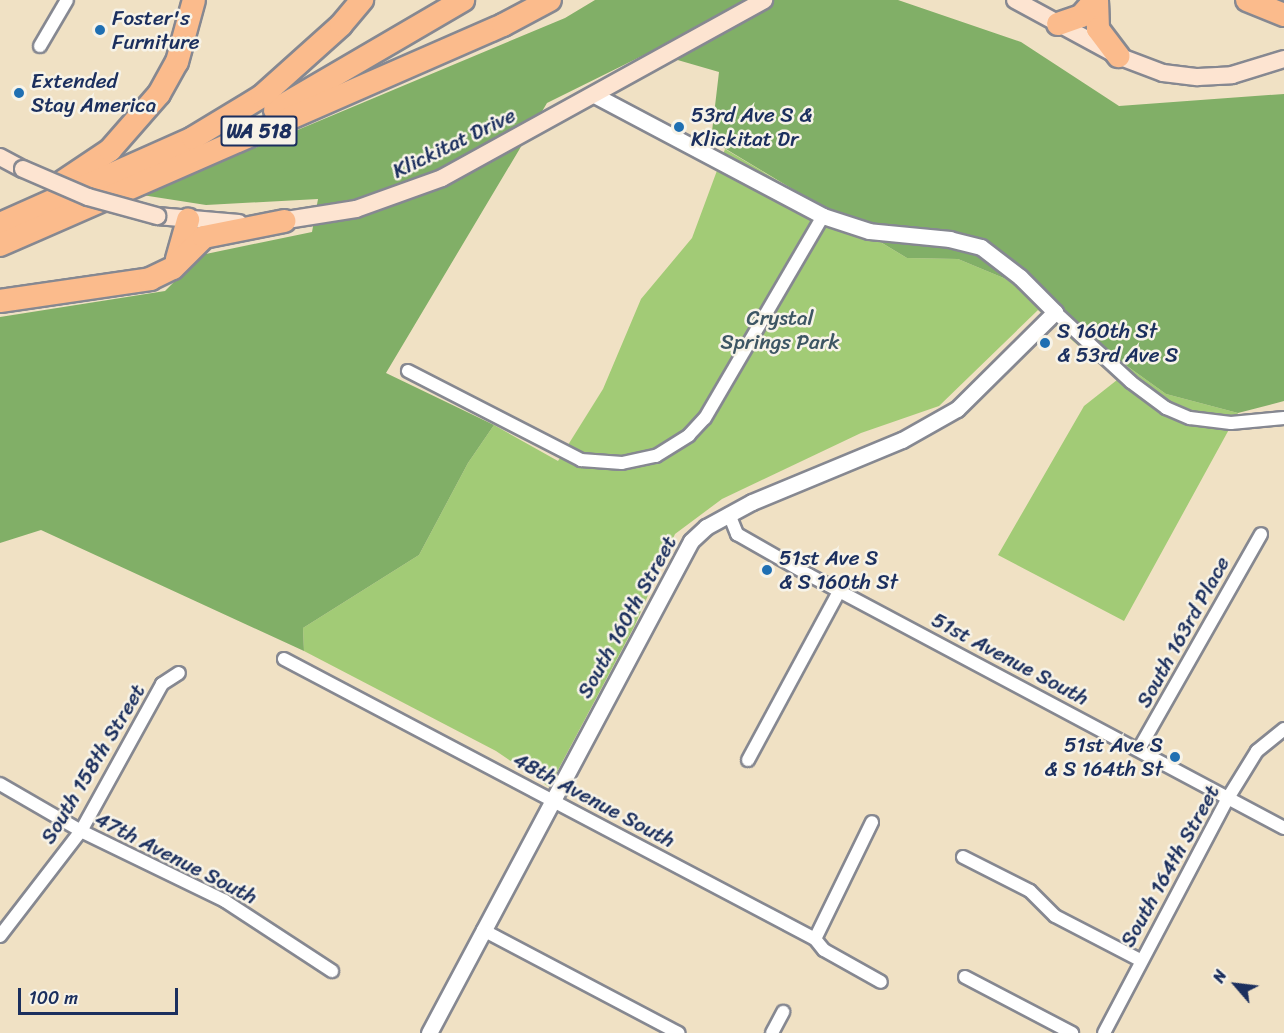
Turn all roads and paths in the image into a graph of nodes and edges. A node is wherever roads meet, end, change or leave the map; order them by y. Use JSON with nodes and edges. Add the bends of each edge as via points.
{"nodes":[{"id":1,"x":67,"y":0,"type":"edge"},
{"id":2,"x":194,"y":0,"type":"edge"},
{"id":3,"x":362,"y":0,"type":"edge"},
{"id":4,"x":463,"y":0,"type":"edge"},
{"id":5,"x":539,"y":0,"type":"edge"},
{"id":6,"x":550,"y":0,"type":"edge"},
{"id":7,"x":765,"y":0,"type":"edge"},
{"id":8,"x":1015,"y":0,"type":"edge"},
{"id":9,"x":1096,"y":0,"type":"edge"},
{"id":10,"x":1247,"y":0,"type":"edge"},
{"id":11,"x":1277,"y":0,"type":"edge"},
{"id":12,"x":1284,"y":3,"type":"edge"},
{"id":13,"x":1284,"y":15,"type":"edge"},
{"id":14,"x":1058,"y":24,"type":"junction"},
{"id":15,"x":502,"y":25,"type":"junction"},
{"id":16,"x":40,"y":46,"type":"dead end"},
{"id":17,"x":1118,"y":56,"type":"junction"},
{"id":18,"x":1284,"y":59,"type":"edge"},
{"id":19,"x":594,"y":95,"type":"junction"},
{"id":20,"x":0,"y":157,"type":"edge"},
{"id":21,"x":150,"y":178,"type":"junction"},
{"id":22,"x":0,"y":215,"type":"edge"},
{"id":23,"x":823,"y":216,"type":"junction"},
{"id":24,"x":188,"y":220,"type":"junction"},
{"id":25,"x":285,"y":221,"type":"junction"},
{"id":26,"x":0,"y":224,"type":"edge"},
{"id":27,"x":0,"y":245,"type":"edge"},
{"id":28,"x":173,"y":268,"type":"junction"},
{"id":29,"x":0,"y":301,"type":"edge"},
{"id":30,"x":1055,"y":312,"type":"junction"},
{"id":31,"x":408,"y":371,"type":"dead end"},
{"id":32,"x":1284,"y":418,"type":"edge"},
{"id":33,"x":729,"y":514,"type":"junction"},
{"id":34,"x":1261,"y":534,"type":"dead end"},
{"id":35,"x":839,"y":592,"type":"junction"},
{"id":36,"x":284,"y":659,"type":"dead end"},
{"id":37,"x":179,"y":673,"type":"dead end"},
{"id":38,"x":1284,"y":729,"type":"edge"},
{"id":39,"x":1139,"y":749,"type":"junction"},
{"id":40,"x":748,"y":760,"type":"dead end"},
{"id":41,"x":0,"y":784,"type":"edge"},
{"id":42,"x":1228,"y":798,"type":"junction"},
{"id":43,"x":554,"y":800,"type":"junction"},
{"id":44,"x":872,"y":822,"type":"dead end"},
{"id":45,"x":1284,"y":828,"type":"edge"},
{"id":46,"x":81,"y":831,"type":"junction"},
{"id":47,"x":963,"y":857,"type":"dead end"},
{"id":48,"x":483,"y":930,"type":"junction"},
{"id":49,"x":0,"y":936,"type":"edge"},
{"id":50,"x":815,"y":939,"type":"junction"},
{"id":51,"x":1140,"y":960,"type":"junction"},
{"id":52,"x":332,"y":971,"type":"dead end"},
{"id":53,"x":965,"y":977,"type":"dead end"},
{"id":54,"x":881,"y":982,"type":"dead end"},
{"id":55,"x":783,"y":1012,"type":"dead end"},
{"id":56,"x":429,"y":1033,"type":"edge"},
{"id":57,"x":678,"y":1033,"type":"edge"},
{"id":58,"x":771,"y":1033,"type":"edge"},
{"id":59,"x":1072,"y":1033,"type":"edge"},
{"id":60,"x":1104,"y":1033,"type":"edge"}],
"edges":[{"from":1,"to":16,"type":"street"},
{"from":2,"to":22,"type":"highway","via":[[177,62],[137,123],[76,176]]},
{"from":3,"to":26,"type":"highway","number":"WA 518","via":[[301,63],[262,96],[203,132]]},
{"from":4,"to":21,"type":"highway","via":[[349,69]]},
{"from":5,"to":15,"type":"highway","number":"WA 518"},
{"from":6,"to":15,"type":"highway"},
{"from":7,"to":19,"type":"main road","name":"Klickitat Drive"},
{"from":8,"to":14,"type":"main road"},
{"from":9,"to":14,"type":"highway","via":[[1081,16]]},
{"from":9,"to":17,"type":"highway","via":[[1098,29]]},
{"from":10,"to":13,"type":"highway"},
{"from":11,"to":12,"type":"highway"},
{"from":14,"to":17,"type":"main road"},
{"from":15,"to":21,"type":"highway","number":"WA 518"},
{"from":17,"to":18,"type":"main road","via":[[1163,73],[1198,78],[1248,72]]},
{"from":19,"to":23,"type":"street"},
{"from":19,"to":25,"type":"main road","name":"Klickitat Drive","via":[[422,187],[356,209]]},
{"from":20,"to":24,"type":"main road","name":"Klickitat Drive","bridge":true,"via":[[88,197],[157,216]]},
{"from":21,"to":27,"type":"highway","number":"WA 518"},
{"from":23,"to":30,"type":"street","via":[[869,231],[950,239],[981,247],[1020,277]]},
{"from":23,"to":31,"type":"street","via":[[718,399],[689,435],[656,456],[609,464],[581,460]]},
{"from":24,"to":25,"type":"main road","name":"Klickitat Drive"},
{"from":24,"to":28,"type":"highway"},
{"from":25,"to":28,"type":"highway","via":[[204,237]]},
{"from":28,"to":29,"type":"highway","via":[[150,279]]},
{"from":30,"to":32,"type":"street","via":[[1131,382],[1166,408],[1190,418],[1232,423]]},
{"from":30,"to":33,"type":"street","name":"South 160th Street","via":[[957,409],[902,440]]},
{"from":33,"to":35,"type":"street","name":"51st Avenue South","via":[[737,534]]},
{"from":33,"to":43,"type":"street","name":"South 160th Street","via":[[706,527],[681,556]]},
{"from":34,"to":39,"type":"street","name":"South 163rd Place"},
{"from":35,"to":39,"type":"street","name":"51st Avenue South"},
{"from":35,"to":40,"type":"street"},
{"from":36,"to":43,"type":"street","name":"48th Avenue South"},
{"from":37,"to":46,"type":"street","name":"South 158th Street","via":[[162,684]]},
{"from":38,"to":42,"type":"street","name":"South 164th Street","via":[[1257,750]]},
{"from":39,"to":42,"type":"street","name":"51st Avenue South"},
{"from":41,"to":46,"type":"street","name":"47th Avenue South"},
{"from":42,"to":45,"type":"street","name":"51st Avenue South"},
{"from":42,"to":51,"type":"street","name":"South 164th Street"},
{"from":43,"to":48,"type":"street","name":"South 160th Street"},
{"from":43,"to":50,"type":"street","name":"48th Avenue South"},
{"from":44,"to":50,"type":"street"},
{"from":46,"to":49,"type":"street","name":"South 158th Street"},
{"from":46,"to":52,"type":"street","name":"47th Avenue South","via":[[225,901]]},
{"from":47,"to":51,"type":"street","via":[[1030,891],[1055,916]]},
{"from":48,"to":56,"type":"street","name":"South 160th Street"},
{"from":48,"to":57,"type":"street"},
{"from":50,"to":54,"type":"street","name":"48th Avenue South","via":[[824,950]]},
{"from":51,"to":60,"type":"street","name":"South 164th Street"},
{"from":53,"to":59,"type":"street"},
{"from":55,"to":58,"type":"street"}]}
